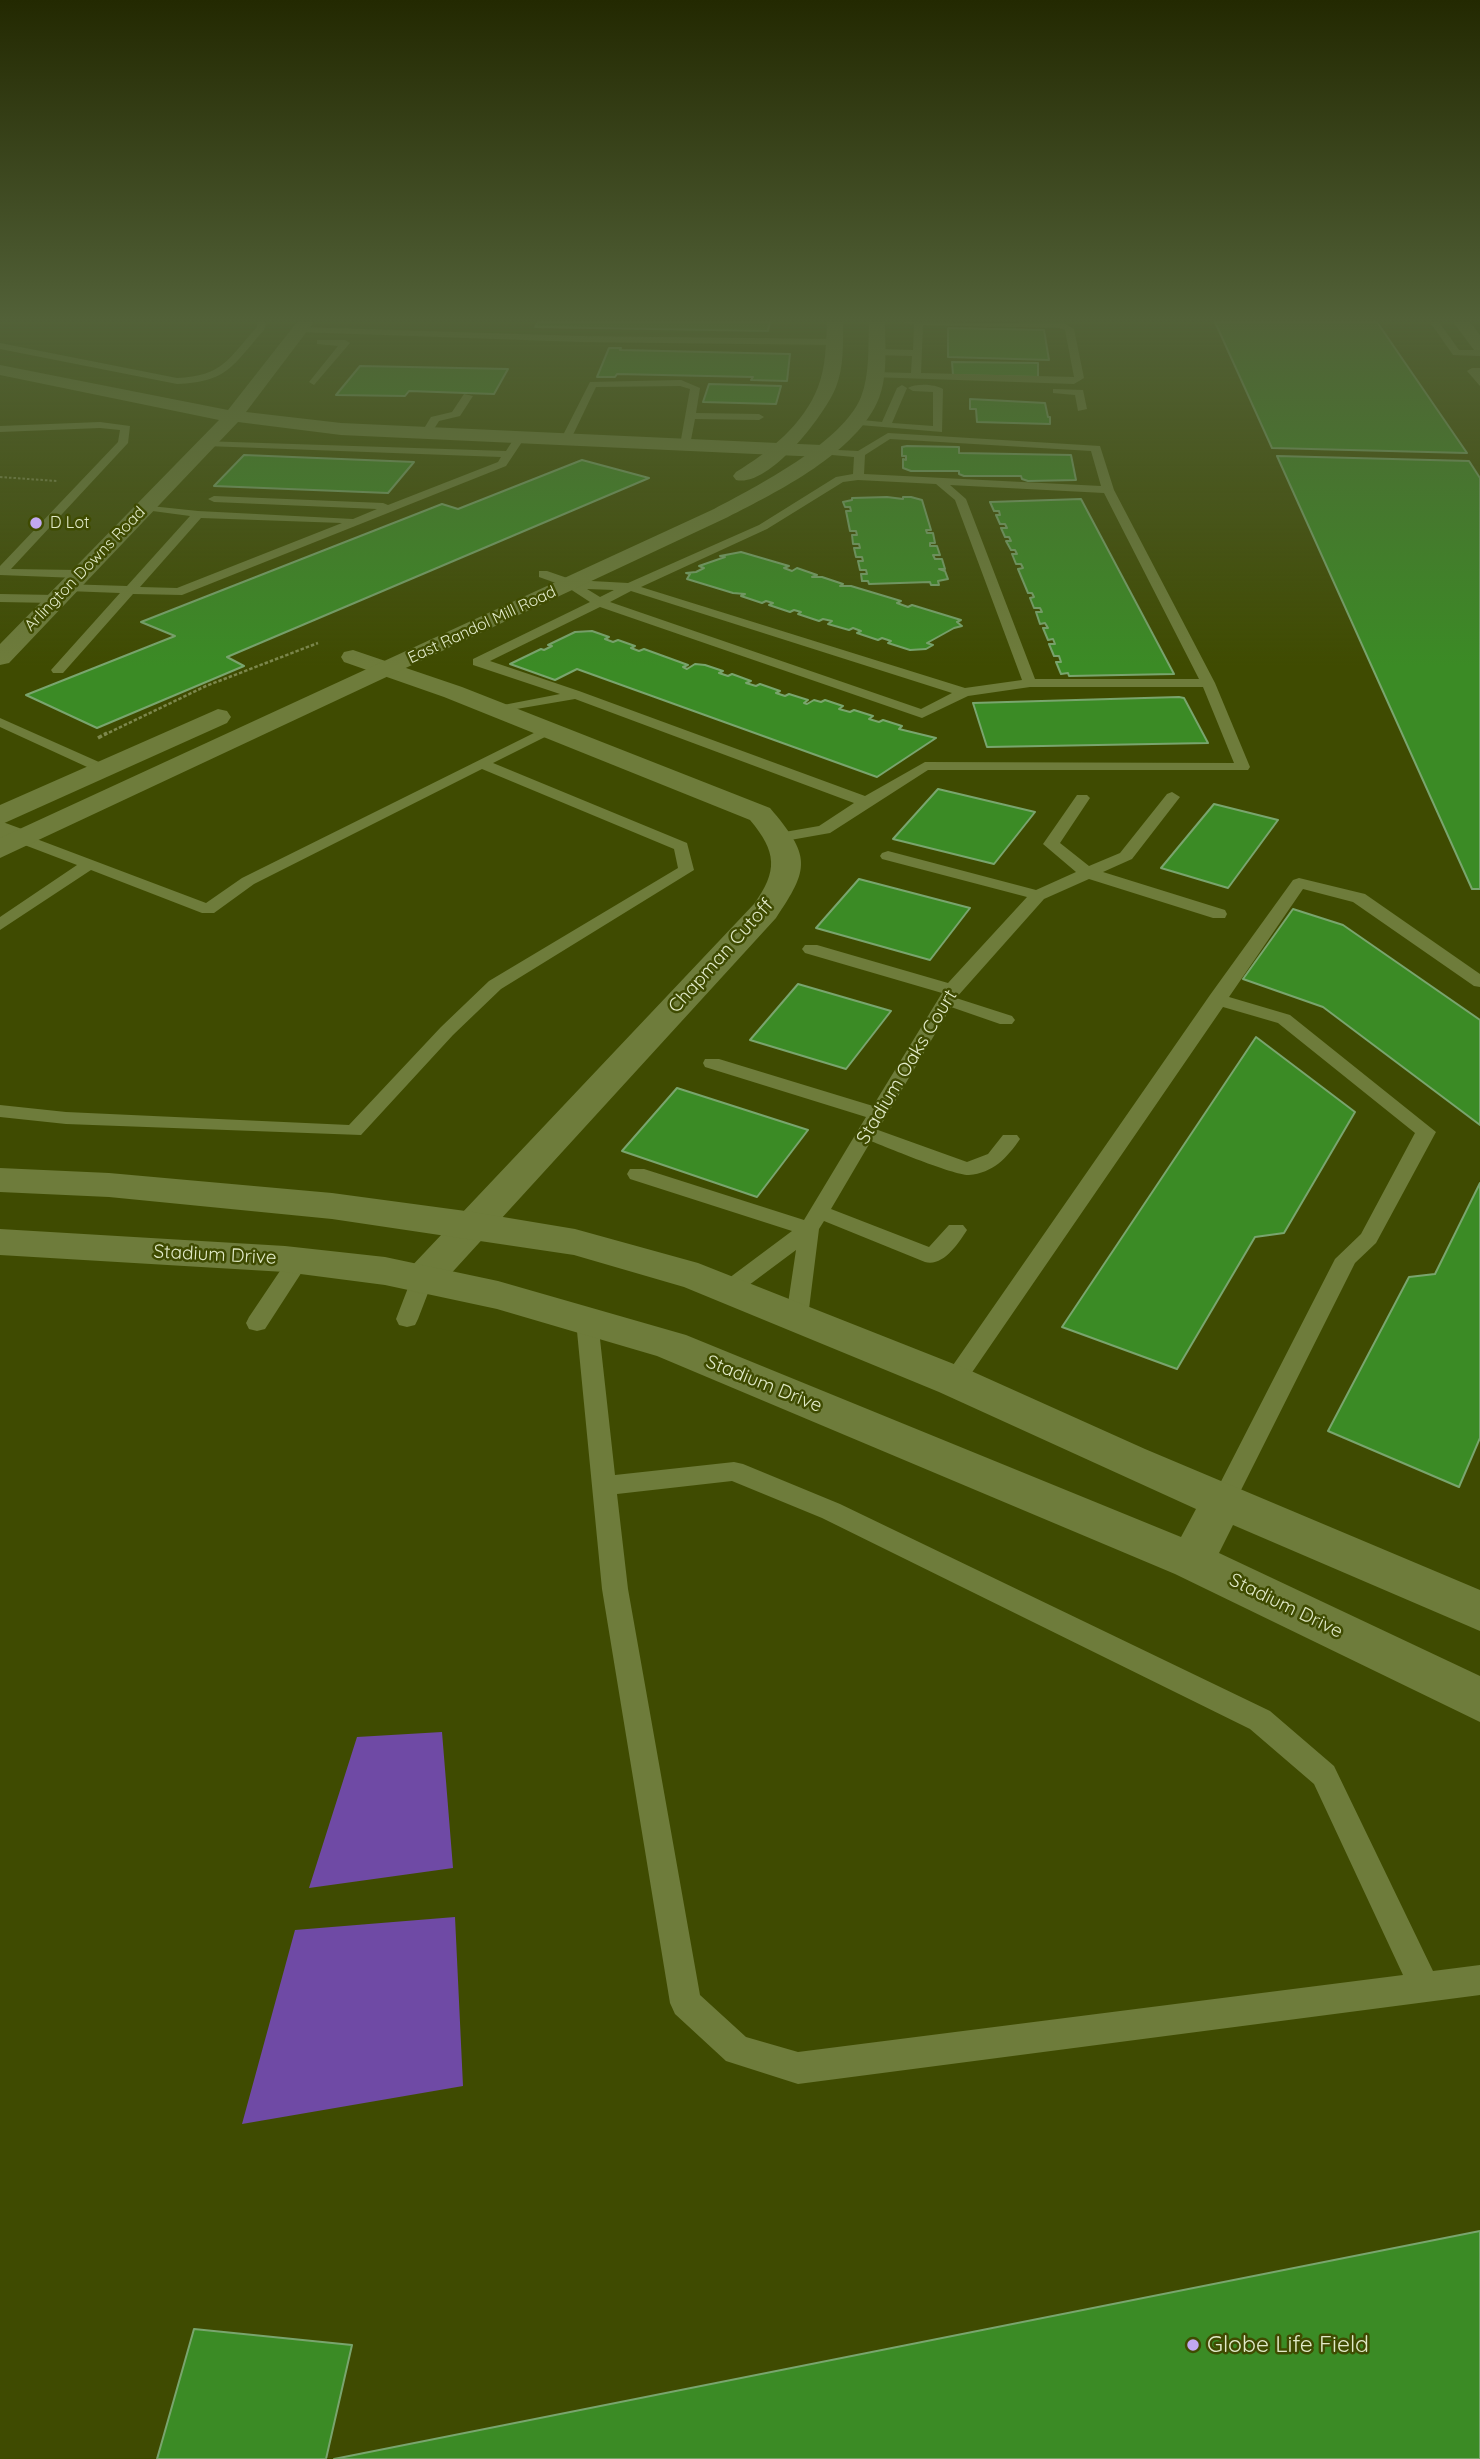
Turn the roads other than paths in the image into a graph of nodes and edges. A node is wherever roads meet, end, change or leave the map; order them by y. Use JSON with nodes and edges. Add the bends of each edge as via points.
{"nodes":[{"id":1,"x":124,"y":437,"type":"edge"},
{"id":2,"x":212,"y":437,"type":"edge"},
{"id":3,"x":438,"y":437,"type":"edge"},
{"id":4,"x":567,"y":437,"type":"edge"},
{"id":5,"x":686,"y":437,"type":"edge"},
{"id":6,"x":792,"y":437,"type":"edge"},
{"id":7,"x":837,"y":437,"type":"edge"},
{"id":8,"x":887,"y":437,"type":"edge"},
{"id":9,"x":902,"y":437,"type":"edge"},
{"id":10,"x":565,"y":440,"type":"junction"},
{"id":11,"x":206,"y":443,"type":"junction"},
{"id":12,"x":685,"y":445,"type":"junction"},
{"id":13,"x":514,"y":447,"type":"junction"},
{"id":14,"x":782,"y":449,"type":"junction"},
{"id":15,"x":821,"y":452,"type":"junction"},
{"id":16,"x":860,"y":454,"type":"junction"},
{"id":17,"x":858,"y":477,"type":"junction"},
{"id":18,"x":939,"y":481,"type":"junction"},
{"id":19,"x":719,"y":489,"type":"dead end"},
{"id":20,"x":1108,"y":490,"type":"junction"},
{"id":21,"x":214,"y":499,"type":"dead end"},
{"id":22,"x":393,"y":506,"type":"junction"},
{"id":23,"x":145,"y":507,"type":"junction"},
{"id":24,"x":198,"y":514,"type":"junction"},
{"id":25,"x":355,"y":520,"type":"junction"},
{"id":26,"x":638,"y":529,"type":"dead end"},
{"id":27,"x":0,"y":572,"type":"edge"},
{"id":28,"x":543,"y":574,"type":"junction"},
{"id":29,"x":571,"y":583,"type":"junction"},
{"id":30,"x":66,"y":587,"type":"junction"},
{"id":31,"x":630,"y":587,"type":"junction"},
{"id":32,"x":129,"y":591,"type":"junction"},
{"id":33,"x":0,"y":597,"type":"edge"},
{"id":34,"x":599,"y":602,"type":"junction"},
{"id":35,"x":467,"y":607,"type":"dead end"},
{"id":36,"x":0,"y":658,"type":"edge"},
{"id":37,"x":362,"y":660,"type":"junction"},
{"id":38,"x":58,"y":670,"type":"dead end"},
{"id":39,"x":1030,"y":683,"type":"junction"},
{"id":40,"x":1208,"y":683,"type":"junction"},
{"id":41,"x":964,"y":692,"type":"junction"},
{"id":42,"x":576,"y":695,"type":"junction"},
{"id":43,"x":244,"y":706,"type":"dead end"},
{"id":44,"x":498,"y":710,"type":"junction"},
{"id":45,"x":0,"y":722,"type":"edge"},
{"id":46,"x":548,"y":730,"type":"junction"},
{"id":47,"x":482,"y":764,"type":"junction"},
{"id":48,"x":103,"y":769,"type":"junction"},
{"id":49,"x":1172,"y":797,"type":"dead end"},
{"id":50,"x":1082,"y":798,"type":"dead end"},
{"id":51,"x":866,"y":802,"type":"junction"},
{"id":52,"x":0,"y":816,"type":"edge"},
{"id":53,"x":779,"y":837,"type":"junction"},
{"id":54,"x":7,"y":839,"type":"edge"},
{"id":55,"x":888,"y":856,"type":"dead end"},
{"id":56,"x":90,"y":864,"type":"junction"},
{"id":57,"x":1088,"y":873,"type":"junction"},
{"id":58,"x":1038,"y":895,"type":"junction"},
{"id":59,"x":1219,"y":914,"type":"dead end"},
{"id":60,"x":0,"y":925,"type":"edge"},
{"id":61,"x":811,"y":949,"type":"dead end"},
{"id":62,"x":1480,"y":982,"type":"edge"},
{"id":63,"x":949,"y":995,"type":"junction"},
{"id":64,"x":1216,"y":999,"type":"junction"},
{"id":65,"x":1006,"y":1020,"type":"dead end"},
{"id":66,"x":712,"y":1063,"type":"dead end"},
{"id":67,"x":0,"y":1111,"type":"edge"},
{"id":68,"x":878,"y":1114,"type":"junction"},
{"id":69,"x":867,"y":1133,"type":"junction"},
{"id":70,"x":1010,"y":1139,"type":"dead end"},
{"id":71,"x":637,"y":1174,"type":"dead end"},
{"id":72,"x":0,"y":1180,"type":"edge"},
{"id":73,"x":814,"y":1220,"type":"junction"},
{"id":74,"x":473,"y":1225,"type":"junction"},
{"id":75,"x":956,"y":1230,"type":"dead end"},
{"id":76,"x":0,"y":1242,"type":"edge"},
{"id":77,"x":298,"y":1261,"type":"junction"},
{"id":78,"x":422,"y":1280,"type":"junction"},
{"id":79,"x":729,"y":1289,"type":"junction"},
{"id":80,"x":797,"y":1317,"type":"junction"},
{"id":81,"x":407,"y":1319,"type":"dead end"},
{"id":82,"x":587,"y":1321,"type":"junction"},
{"id":83,"x":257,"y":1324,"type":"dead end"},
{"id":84,"x":954,"y":1381,"type":"junction"},
{"id":85,"x":604,"y":1486,"type":"junction"},
{"id":86,"x":1223,"y":1501,"type":"junction"},
{"id":87,"x":1191,"y":1561,"type":"junction"},
{"id":88,"x":1480,"y":1611,"type":"edge"},
{"id":89,"x":1480,"y":1700,"type":"edge"},
{"id":90,"x":1480,"y":1980,"type":"edge"},
{"id":91,"x":1425,"y":1987,"type":"junction"}],
"edges":[{"from":1,"to":27,"type":"lane","via":[[123,443]]},
{"from":2,"to":11,"type":"main road","name":"Arlington Downs Road"},
{"from":3,"to":13,"type":"main road"},
{"from":4,"to":10,"type":"lane"},
{"from":5,"to":12,"type":"lane"},
{"from":6,"to":14,"type":"main road"},
{"from":7,"to":15,"type":"main road","name":"East Randol Mill Road"},
{"from":8,"to":16,"type":"lane"},
{"from":9,"to":20,"type":"lane","via":[[1096,447]]},
{"from":10,"to":12,"type":"main road"},
{"from":10,"to":13,"type":"main road"},
{"from":11,"to":13,"type":"lane"},
{"from":11,"to":23,"type":"main road","name":"Arlington Downs Road"},
{"from":12,"to":14,"type":"main road"},
{"from":13,"to":22,"type":"lane","via":[[502,464]]},
{"from":14,"to":15,"type":"main road"},
{"from":14,"to":19,"type":"main road"},
{"from":15,"to":16,"type":"lane"},
{"from":15,"to":29,"type":"main road","name":"East Randol Mill Road","via":[[725,511]]},
{"from":16,"to":17,"type":"lane"},
{"from":17,"to":18,"type":"lane"},
{"from":17,"to":31,"type":"lane","via":[[840,479],[763,527]]},
{"from":18,"to":20,"type":"lane"},
{"from":18,"to":39,"type":"lane","via":[[960,499]]},
{"from":20,"to":40,"type":"lane"},
{"from":21,"to":22,"type":"lane"},
{"from":22,"to":25,"type":"lane"},
{"from":23,"to":24,"type":"lane"},
{"from":23,"to":30,"type":"main road","name":"Arlington Downs Road"},
{"from":24,"to":25,"type":"lane"},
{"from":24,"to":32,"type":"lane"},
{"from":25,"to":32,"type":"lane","via":[[178,592]]},
{"from":26,"to":28,"type":"main road","name":"East Randol Mill Road"},
{"from":27,"to":30,"type":"lane"},
{"from":28,"to":29,"type":"lane"},
{"from":28,"to":35,"type":"main road","name":"East Randol Mill Road"},
{"from":29,"to":31,"type":"lane"},
{"from":29,"to":34,"type":"lane"},
{"from":29,"to":37,"type":"main road","name":"East Randol Mill Road"},
{"from":30,"to":32,"type":"lane"},
{"from":30,"to":33,"type":"lane"},
{"from":30,"to":36,"type":"main road","name":"Arlington Downs Road"},
{"from":31,"to":34,"type":"lane"},
{"from":31,"to":41,"type":"lane"},
{"from":32,"to":38,"type":"lane"},
{"from":34,"to":41,"type":"lane","via":[[922,714]]},
{"from":34,"to":42,"type":"lane","via":[[478,662]]},
{"from":37,"to":44,"type":"main road"},
{"from":37,"to":54,"type":"main road","name":"East Randol Mill Road"},
{"from":39,"to":40,"type":"lane"},
{"from":39,"to":41,"type":"lane"},
{"from":40,"to":51,"type":"lane","via":[[1243,767],[925,766]]},
{"from":42,"to":44,"type":"lane"},
{"from":42,"to":51,"type":"lane"},
{"from":43,"to":48,"type":"main road"},
{"from":44,"to":46,"type":"main road"},
{"from":45,"to":48,"type":"lane"},
{"from":46,"to":47,"type":"lane"},
{"from":46,"to":53,"type":"main road","via":[[760,814]]},
{"from":47,"to":56,"type":"lane","via":[[248,881],[208,909]]},
{"from":47,"to":67,"type":"lane","via":[[681,846],[686,870],[495,985],[354,1131]]},
{"from":48,"to":52,"type":"main road"},
{"from":49,"to":57,"type":"lane","name":"Stadium Oaks Court","via":[[1126,856]]},
{"from":50,"to":57,"type":"lane","via":[[1051,844]]},
{"from":51,"to":53,"type":"lane","via":[[824,830]]},
{"from":53,"to":74,"type":"main road","name":"Chapman Cutoff","via":[[785,881],[765,911]]},
{"from":54,"to":56,"type":"lane"},
{"from":55,"to":58,"type":"lane"},
{"from":56,"to":60,"type":"lane"},
{"from":57,"to":58,"type":"lane","name":"Stadium Oaks Court"},
{"from":57,"to":59,"type":"lane"},
{"from":58,"to":63,"type":"lane","name":"Stadium Oaks Court"},
{"from":61,"to":63,"type":"lane"},
{"from":62,"to":64,"type":"lane","via":[[1359,898],[1299,883]]},
{"from":63,"to":65,"type":"lane"},
{"from":63,"to":68,"type":"lane","name":"Stadium Oaks Court"},
{"from":64,"to":84,"type":"lane"},
{"from":64,"to":86,"type":"lane","via":[[1284,1019],[1426,1132],[1369,1238],[1346,1259]]},
{"from":66,"to":68,"type":"lane"},
{"from":68,"to":69,"type":"lane","name":"Stadium Oaks Court"},
{"from":69,"to":70,"type":"lane","via":[[967,1169],[995,1159]]},
{"from":69,"to":73,"type":"lane","name":"Stadium Oaks Court"},
{"from":71,"to":73,"type":"lane"},
{"from":72,"to":74,"type":"main road","via":[[332,1206]]},
{"from":73,"to":75,"type":"lane","via":[[933,1257]]},
{"from":73,"to":79,"type":"lane","name":"Stadium Oaks Court"},
{"from":73,"to":80,"type":"lane","name":"Stadium Oaks Court"},
{"from":74,"to":78,"type":"main road","name":"Chapman Cutoff"},
{"from":74,"to":79,"type":"main road","via":[[575,1242]]},
{"from":76,"to":77,"type":"main road","name":"Stadium Drive"},
{"from":77,"to":78,"type":"main road","name":"Stadium Drive"},
{"from":77,"to":83,"type":"lane"},
{"from":78,"to":81,"type":"lane"},
{"from":78,"to":82,"type":"main road","name":"Stadium Drive","via":[[498,1295]]},
{"from":79,"to":80,"type":"main road"},
{"from":80,"to":84,"type":"main road"},
{"from":82,"to":85,"type":"lane"},
{"from":82,"to":87,"type":"main road","name":"Stadium Drive","via":[[671,1345]]},
{"from":84,"to":86,"type":"main road"},
{"from":85,"to":91,"type":"lane","via":[[734,1471],[831,1511],[1260,1720],[1324,1775]]},
{"from":85,"to":91,"type":"lane","via":[[615,1590],[686,2003],[737,2050],[798,2068]]},
{"from":86,"to":87,"type":"main road"},
{"from":86,"to":88,"type":"main road"},
{"from":87,"to":89,"type":"main road","name":"Stadium Drive"},
{"from":90,"to":91,"type":"lane"}]}
